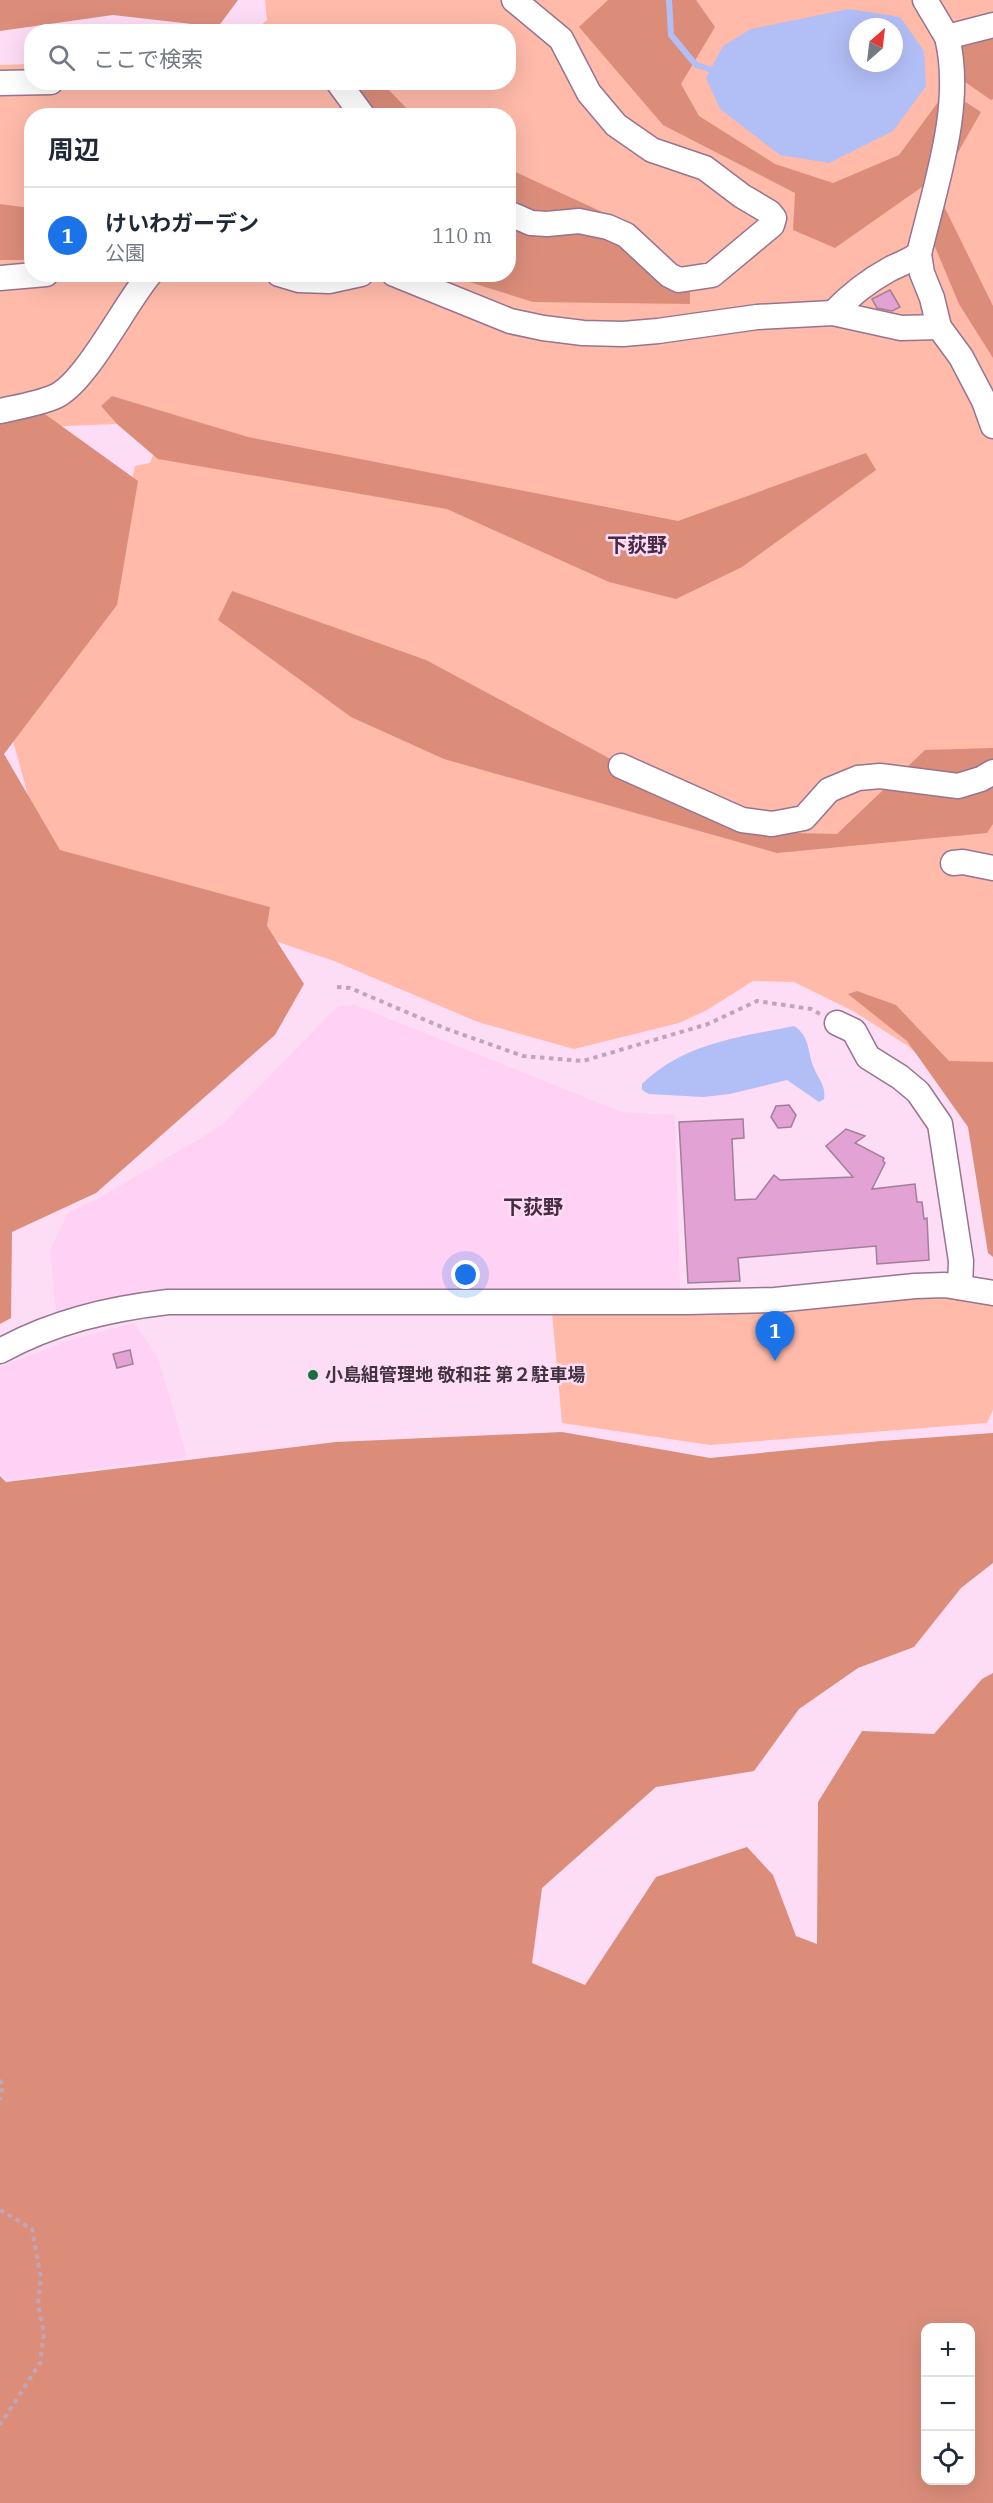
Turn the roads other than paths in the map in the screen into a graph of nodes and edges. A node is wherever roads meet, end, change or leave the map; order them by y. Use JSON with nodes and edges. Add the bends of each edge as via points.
{"nodes":[{"id":1,"x":514,"y":0,"type":"edge"},
{"id":2,"x":925,"y":0,"type":"edge"},
{"id":3,"x":993,"y":25,"type":"edge"},
{"id":4,"x":947,"y":37,"type":"junction"},
{"id":5,"x":0,"y":83,"type":"edge"},
{"id":6,"x":24,"y":83,"type":"edge"},
{"id":7,"x":344,"y":90,"type":"edge"},
{"id":8,"x":357,"y":108,"type":"edge"},
{"id":9,"x":516,"y":216,"type":"edge"},
{"id":10,"x":919,"y":254,"type":"junction"},
{"id":11,"x":24,"y":276,"type":"edge"},
{"id":12,"x":0,"y":278,"type":"edge"},
{"id":13,"x":144,"y":282,"type":"edge"},
{"id":14,"x":414,"y":282,"type":"edge"},
{"id":15,"x":833,"y":313,"type":"junction"},
{"id":16,"x":939,"y":327,"type":"junction"},
{"id":17,"x":0,"y":411,"type":"edge"},
{"id":18,"x":993,"y":426,"type":"edge"},
{"id":19,"x":621,"y":766,"type":"dead end"},
{"id":20,"x":993,"y":772,"type":"edge"},
{"id":21,"x":993,"y":851,"type":"edge"},
{"id":22,"x":993,"y":868,"type":"edge"},
{"id":23,"x":837,"y":1023,"type":"road end"},
{"id":24,"x":960,"y":1287,"type":"junction"},
{"id":25,"x":993,"y":1293,"type":"edge"},
{"id":26,"x":0,"y":1351,"type":"edge"}],
"edges":[{"from":1,"to":9,"type":"street","via":[[561,39],[589,93],[616,125],[652,150],[705,168],[774,218],[772,225],[712,275],[680,280],[669,275],[626,235],[608,227],[579,221],[531,223]]},
{"from":2,"to":4,"type":"street"},
{"from":3,"to":4,"type":"street"},
{"from":4,"to":10,"type":"street","via":[[953,61],[950,112]]},
{"from":5,"to":6,"type":"street"},
{"from":7,"to":8,"type":"street"},
{"from":10,"to":15,"type":"street","via":[[870,280]]},
{"from":10,"to":16,"type":"street"},
{"from":11,"to":12,"type":"street"},
{"from":13,"to":17,"type":"street","via":[[71,386],[55,397]]},
{"from":14,"to":15,"type":"street","via":[[510,321],[583,333],[623,334],[757,317]]},
{"from":15,"to":16,"type":"street","via":[[901,328]]},
{"from":16,"to":18,"type":"street","via":[[961,357]]},
{"from":19,"to":20,"type":"street","via":[[742,820],[772,824],[804,818],[829,790],[858,777],[958,786]]},
{"from":21,"to":22,"type":"street","via":[[958,862]]},
{"from":23,"to":24,"type":"street","via":[[854,1031],[868,1057],[918,1092],[940,1124],[962,1262]]},
{"from":24,"to":25,"type":"street"},
{"from":24,"to":26,"type":"street","via":[[915,1286],[775,1300],[698,1302],[168,1302],[66,1322]]}]}
